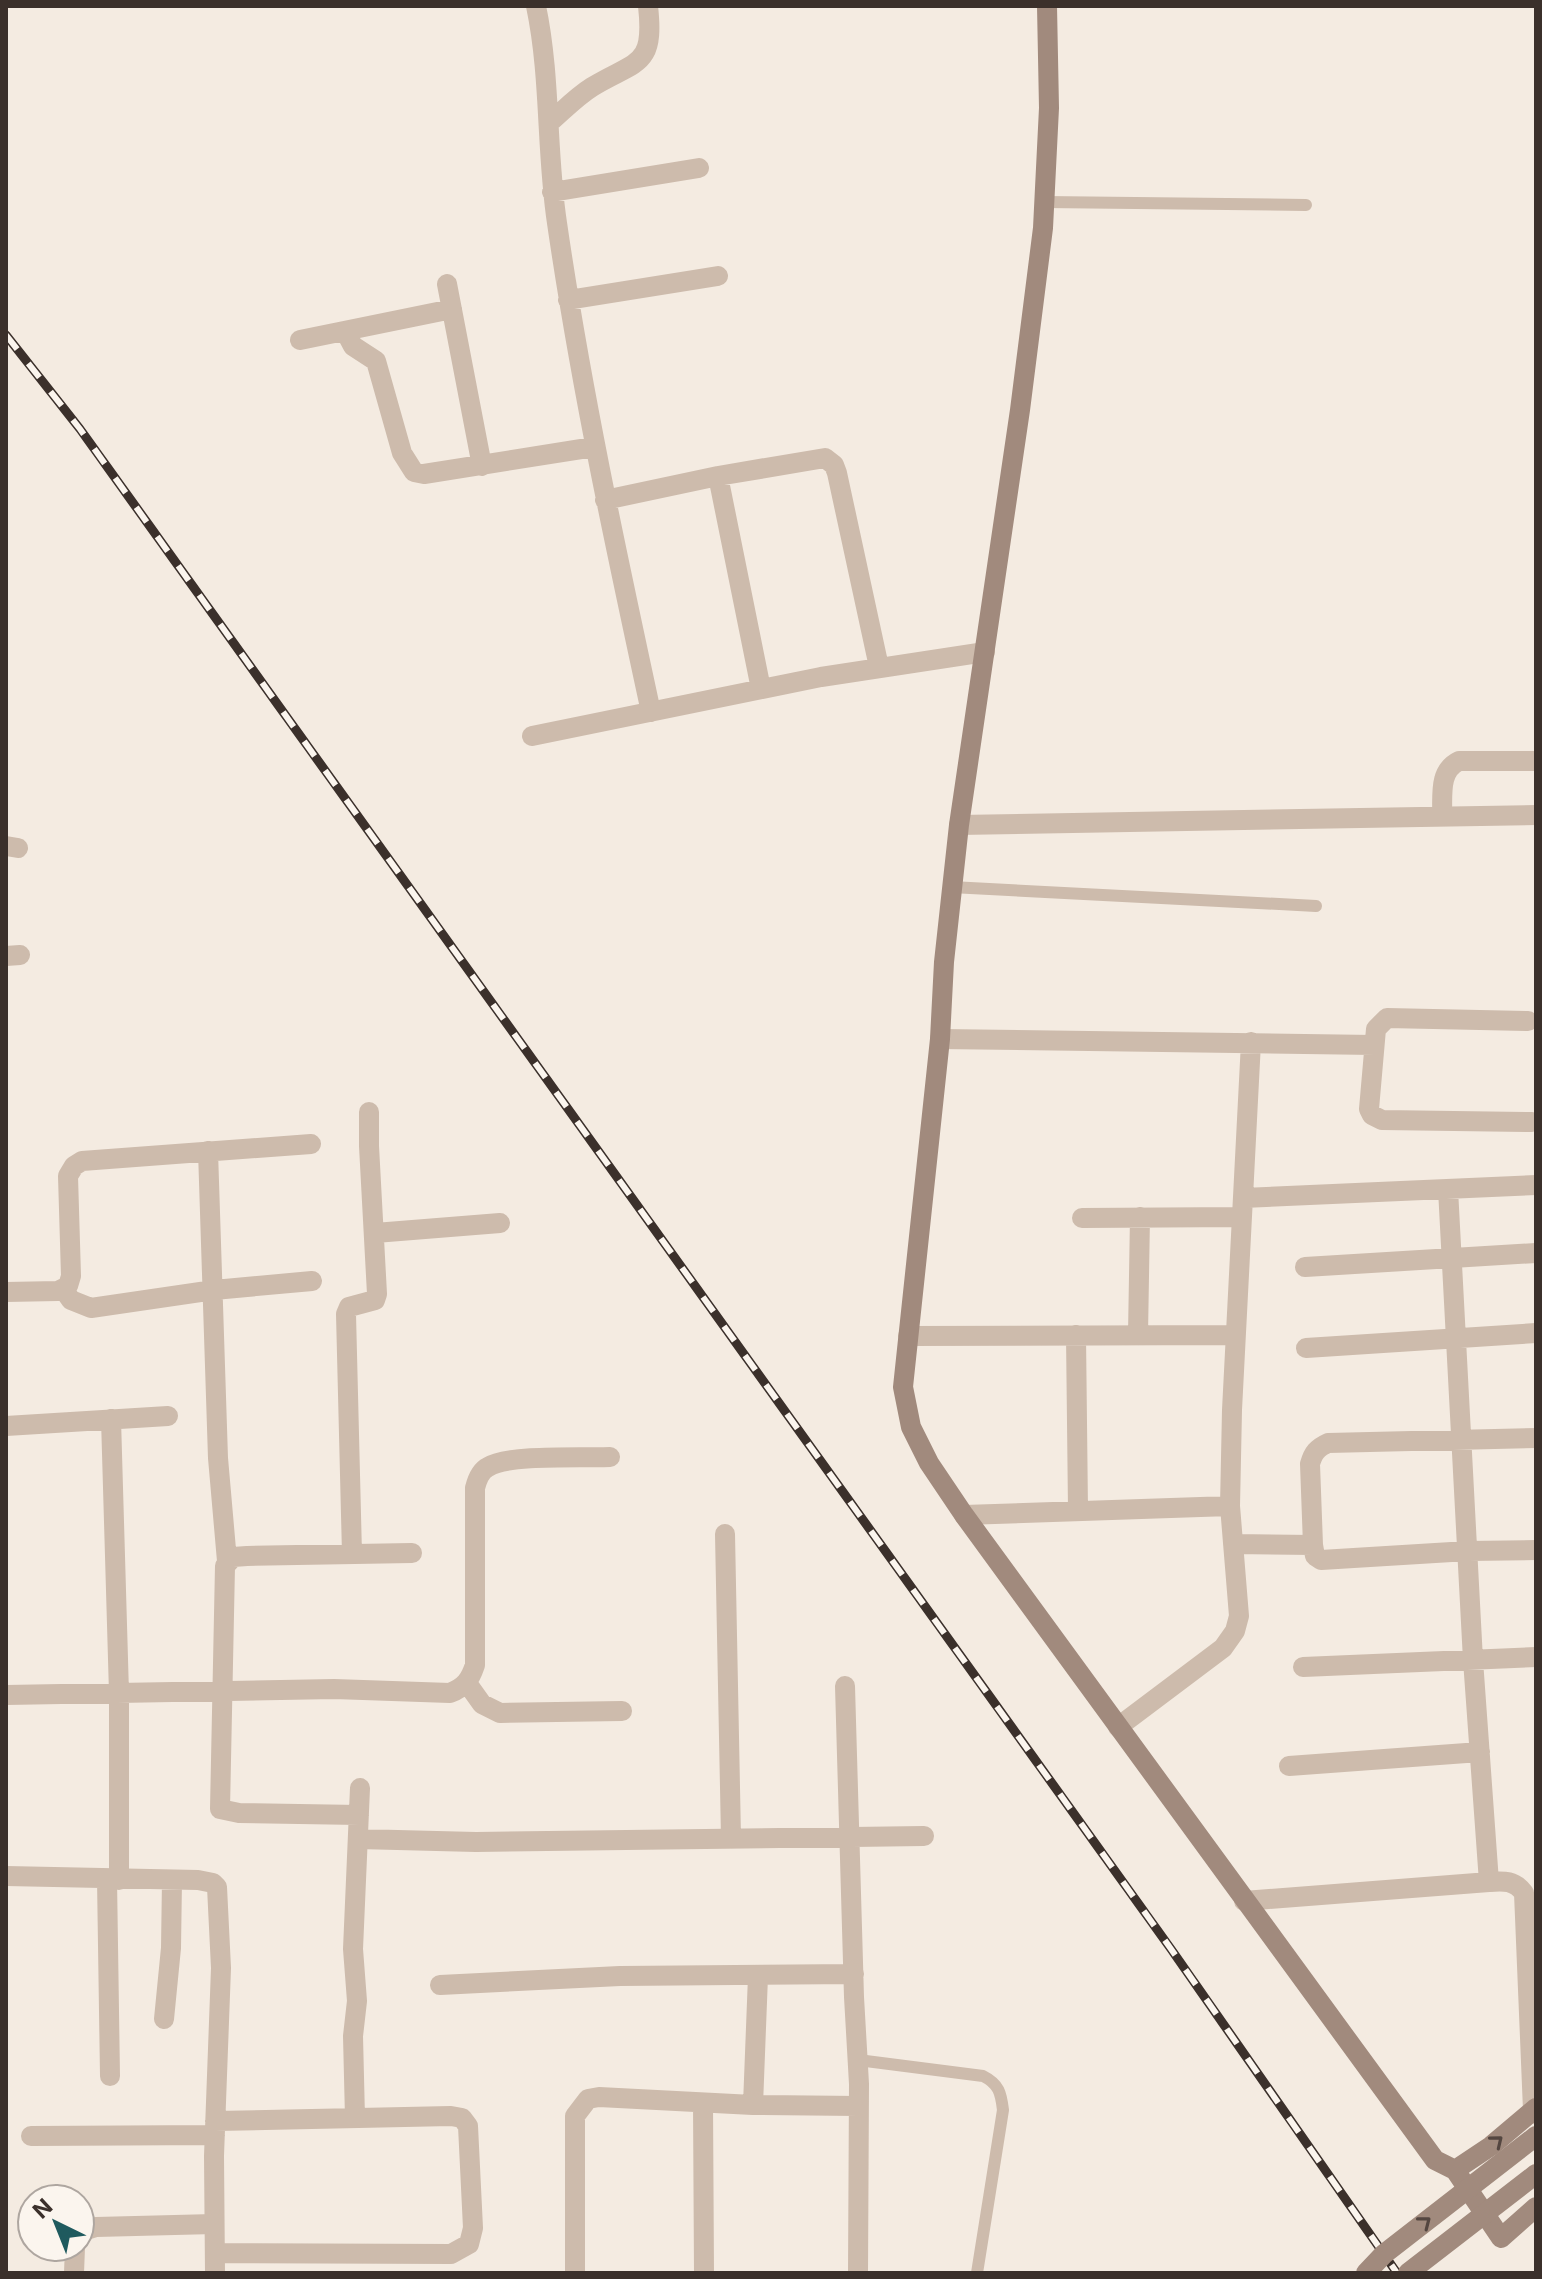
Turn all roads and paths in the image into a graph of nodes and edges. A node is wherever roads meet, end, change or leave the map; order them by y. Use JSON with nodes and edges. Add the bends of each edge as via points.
{"nodes":[{"id":1,"x":536,"y":6,"type":"edge"},
{"id":2,"x":648,"y":6,"type":"edge"},
{"id":3,"x":1047,"y":6,"type":"edge"},
{"id":4,"x":549,"y":123,"type":"junction"},
{"id":5,"x":699,"y":168,"type":"dead end"},
{"id":6,"x":552,"y":192,"type":"junction"},
{"id":7,"x":1044,"y":202,"type":"junction"},
{"id":8,"x":1306,"y":205,"type":"dead end"},
{"id":9,"x":718,"y":276,"type":"dead end"},
{"id":10,"x":447,"y":284,"type":"dead end"},
{"id":11,"x":568,"y":300,"type":"junction"},
{"id":12,"x":452,"y":309,"type":"junction"},
{"id":13,"x":345,"y":331,"type":"junction"},
{"id":14,"x":300,"y":340,"type":"dead end"},
{"id":15,"x":594,"y":447,"type":"junction"},
{"id":16,"x":482,"y":466,"type":"junction"},
{"id":17,"x":718,"y":476,"type":"junction"},
{"id":18,"x":605,"y":500,"type":"junction"},
{"id":19,"x":985,"y":652,"type":"junction"},
{"id":20,"x":879,"y":667,"type":"junction"},
{"id":21,"x":761,"y":689,"type":"junction"},
{"id":22,"x":651,"y":712,"type":"junction"},
{"id":23,"x":532,"y":736,"type":"dead end"},
{"id":24,"x":1536,"y":761,"type":"edge"},
{"id":25,"x":1536,"y":815,"type":"edge"},
{"id":26,"x":1442,"y":817,"type":"junction"},
{"id":27,"x":959,"y":825,"type":"junction"},
{"id":28,"x":951,"y":887,"type":"junction"},
{"id":29,"x":1316,"y":906,"type":"dead end"},
{"id":30,"x":1528,"y":1021,"type":"dead end"},
{"id":31,"x":940,"y":1039,"type":"junction"},
{"id":32,"x":1251,"y":1042,"type":"junction"},
{"id":33,"x":1374,"y":1045,"type":"junction"},
{"id":34,"x":369,"y":1112,"type":"dead end"},
{"id":35,"x":1532,"y":1122,"type":"dead end"},
{"id":36,"x":311,"y":1144,"type":"dead end"},
{"id":37,"x":208,"y":1151,"type":"junction"},
{"id":38,"x":1536,"y":1185,"type":"edge"},
{"id":39,"x":1448,"y":1189,"type":"junction"},
{"id":40,"x":1242,"y":1208,"type":"junction"},
{"id":41,"x":1140,"y":1217,"type":"junction"},
{"id":42,"x":1082,"y":1218,"type":"dead end"},
{"id":43,"x":500,"y":1223,"type":"dead end"},
{"id":44,"x":375,"y":1233,"type":"junction"},
{"id":45,"x":1536,"y":1253,"type":"edge"},
{"id":46,"x":1452,"y":1257,"type":"junction"},
{"id":47,"x":1305,"y":1267,"type":"dead end"},
{"id":48,"x":312,"y":1281,"type":"dead end"},
{"id":49,"x":64,"y":1290,"type":"junction"},
{"id":50,"x":214,"y":1290,"type":"junction"},
{"id":51,"x":6,"y":1292,"type":"edge"},
{"id":52,"x":1536,"y":1333,"type":"edge"},
{"id":53,"x":1076,"y":1335,"type":"junction"},
{"id":54,"x":1138,"y":1335,"type":"junction"},
{"id":55,"x":1235,"y":1335,"type":"junction"},
{"id":56,"x":908,"y":1336,"type":"junction"},
{"id":57,"x":1456,"y":1340,"type":"junction"},
{"id":58,"x":1306,"y":1348,"type":"dead end"},
{"id":59,"x":168,"y":1416,"type":"dead end"},
{"id":60,"x":111,"y":1419,"type":"junction"},
{"id":61,"x":6,"y":1426,"type":"edge"},
{"id":62,"x":1536,"y":1438,"type":"edge"},
{"id":63,"x":1461,"y":1440,"type":"junction"},
{"id":64,"x":610,"y":1457,"type":"dead end"},
{"id":65,"x":1230,"y":1506,"type":"junction"},
{"id":66,"x":1078,"y":1510,"type":"junction"},
{"id":67,"x":964,"y":1515,"type":"junction"},
{"id":68,"x":725,"y":1534,"type":"dead end"},
{"id":69,"x":1233,"y":1544,"type":"junction"},
{"id":70,"x":1313,"y":1545,"type":"junction"},
{"id":71,"x":1536,"y":1550,"type":"edge"},
{"id":72,"x":1468,"y":1551,"type":"junction"},
{"id":73,"x":412,"y":1553,"type":"dead end"},
{"id":74,"x":352,"y":1554,"type":"junction"},
{"id":75,"x":227,"y":1561,"type":"junction"},
{"id":76,"x":1536,"y":1657,"type":"edge"},
{"id":77,"x":1473,"y":1660,"type":"junction"},
{"id":78,"x":1303,"y":1667,"type":"dead end"},
{"id":79,"x":467,"y":1683,"type":"junction"},
{"id":80,"x":845,"y":1686,"type":"dead end"},
{"id":81,"x":220,"y":1691,"type":"junction"},
{"id":82,"x":119,"y":1693,"type":"junction"},
{"id":83,"x":6,"y":1695,"type":"edge"},
{"id":84,"x":622,"y":1711,"type":"dead end"},
{"id":85,"x":1118,"y":1727,"type":"junction"},
{"id":86,"x":1480,"y":1752,"type":"junction"},
{"id":87,"x":1289,"y":1766,"type":"dead end"},
{"id":88,"x":360,"y":1788,"type":"dead end"},
{"id":89,"x":359,"y":1815,"type":"junction"},
{"id":90,"x":849,"y":1836,"type":"junction"},
{"id":91,"x":924,"y":1836,"type":"dead end"},
{"id":92,"x":731,"y":1838,"type":"junction"},
{"id":93,"x":358,"y":1839,"type":"junction"},
{"id":94,"x":6,"y":1876,"type":"edge"},
{"id":95,"x":113,"y":1880,"type":"junction"},
{"id":96,"x":172,"y":1880,"type":"junction"},
{"id":97,"x":1489,"y":1882,"type":"junction"},
{"id":98,"x":1244,"y":1901,"type":"junction"},
{"id":99,"x":854,"y":1974,"type":"junction"},
{"id":100,"x":758,"y":1976,"type":"junction"},
{"id":101,"x":440,"y":1985,"type":"dead end"},
{"id":102,"x":164,"y":2019,"type":"dead end"},
{"id":103,"x":858,"y":2060,"type":"junction"},
{"id":104,"x":110,"y":2076,"type":"dead end"},
{"id":105,"x":703,"y":2103,"type":"junction"},
{"id":106,"x":753,"y":2105,"type":"junction"},
{"id":107,"x":858,"y":2106,"type":"junction"},
{"id":108,"x":1535,"y":2111,"type":"edge"},
{"id":109,"x":355,"y":2118,"type":"junction"},
{"id":110,"x":215,"y":2128,"type":"junction"},
{"id":111,"x":31,"y":2136,"type":"dead end"},
{"id":112,"x":1536,"y":2136,"type":"edge"},
{"id":113,"x":1455,"y":2170,"type":"junction"},
{"id":114,"x":1536,"y":2174,"type":"edge"},
{"id":115,"x":1536,"y":2207,"type":"edge"},
{"id":116,"x":214,"y":2224,"type":"junction"},
{"id":117,"x":96,"y":2227,"type":"edge"},
{"id":118,"x":215,"y":2263,"type":"edge"},
{"id":119,"x":575,"y":2273,"type":"edge"},
{"id":120,"x":704,"y":2273,"type":"edge"},
{"id":121,"x":858,"y":2273,"type":"edge"},
{"id":122,"x":977,"y":2273,"type":"edge"},
{"id":123,"x":1366,"y":2273,"type":"edge"},
{"id":124,"x":1408,"y":2273,"type":"edge"}],
"edges":[{"from":1,"to":4,"type":"street"},
{"from":2,"to":4,"type":"street","via":[[651,30],[642,58],[589,89]]},
{"from":3,"to":7,"type":"street"},
{"from":4,"to":6,"type":"street"},
{"from":5,"to":6,"type":"street"},
{"from":6,"to":11,"type":"street"},
{"from":7,"to":8,"type":"lane"},
{"from":7,"to":19,"type":"street"},
{"from":9,"to":11,"type":"street"},
{"from":10,"to":12,"type":"street"},
{"from":11,"to":15,"type":"street"},
{"from":12,"to":13,"type":"street"},
{"from":12,"to":16,"type":"street"},
{"from":13,"to":14,"type":"street"},
{"from":13,"to":16,"type":"street","via":[[353,346],[376,361],[402,453],[414,472]]},
{"from":15,"to":16,"type":"street"},
{"from":15,"to":18,"type":"street"},
{"from":17,"to":18,"type":"street"},
{"from":17,"to":20,"type":"street","via":[[815,458],[834,465]]},
{"from":17,"to":21,"type":"street"},
{"from":18,"to":22,"type":"street"},
{"from":19,"to":20,"type":"street"},
{"from":19,"to":27,"type":"street"},
{"from":20,"to":21,"type":"street"},
{"from":21,"to":22,"type":"street"},
{"from":22,"to":23,"type":"street"},
{"from":24,"to":26,"type":"street","via":[[1450,765],[1444,775]]},
{"from":25,"to":26,"type":"street"},
{"from":26,"to":27,"type":"street"},
{"from":27,"to":28,"type":"street"},
{"from":28,"to":29,"type":"lane"},
{"from":28,"to":31,"type":"street"},
{"from":30,"to":33,"type":"street","via":[[1387,1018],[1376,1029]]},
{"from":31,"to":32,"type":"street"},
{"from":31,"to":56,"type":"street"},
{"from":32,"to":33,"type":"street"},
{"from":32,"to":40,"type":"street"},
{"from":33,"to":35,"type":"street","via":[[1369,1109],[1376,1118]]},
{"from":34,"to":44,"type":"street"},
{"from":36,"to":37,"type":"street"},
{"from":37,"to":49,"type":"street","via":[[82,1161],[74,1166],[68,1176],[71,1276]]},
{"from":37,"to":50,"type":"street"},
{"from":38,"to":39,"type":"street"},
{"from":39,"to":40,"type":"street"},
{"from":39,"to":46,"type":"street"},
{"from":40,"to":41,"type":"street"},
{"from":40,"to":55,"type":"street"},
{"from":41,"to":42,"type":"street"},
{"from":41,"to":54,"type":"street"},
{"from":43,"to":44,"type":"street"},
{"from":44,"to":74,"type":"street","via":[[375,1300],[349,1307],[346,1314]]},
{"from":45,"to":46,"type":"street"},
{"from":46,"to":47,"type":"street"},
{"from":46,"to":57,"type":"street"},
{"from":48,"to":50,"type":"street"},
{"from":49,"to":50,"type":"street","via":[[71,1300],[91,1308]]},
{"from":49,"to":51,"type":"street"},
{"from":50,"to":75,"type":"street","via":[[218,1458]]},
{"from":52,"to":57,"type":"street"},
{"from":53,"to":54,"type":"street"},
{"from":53,"to":56,"type":"street"},
{"from":53,"to":66,"type":"street"},
{"from":54,"to":55,"type":"street"},
{"from":55,"to":65,"type":"street"},
{"from":56,"to":67,"type":"street","via":[[903,1387],[911,1427]]},
{"from":57,"to":58,"type":"street"},
{"from":57,"to":63,"type":"street"},
{"from":59,"to":60,"type":"street"},
{"from":60,"to":61,"type":"street"},
{"from":60,"to":82,"type":"street"},
{"from":62,"to":63,"type":"street"},
{"from":63,"to":70,"type":"street","via":[[1318,1447],[1310,1464]]},
{"from":63,"to":72,"type":"street"},
{"from":64,"to":79,"type":"street","via":[[509,1461],[487,1467],[478,1478],[475,1665]]},
{"from":65,"to":66,"type":"street"},
{"from":65,"to":69,"type":"street"},
{"from":66,"to":67,"type":"street"},
{"from":67,"to":85,"type":"street"},
{"from":68,"to":92,"type":"street"},
{"from":69,"to":70,"type":"street"},
{"from":69,"to":85,"type":"street","via":[[1239,1616],[1235,1631],[1204,1664]]},
{"from":70,"to":72,"type":"street","via":[[1321,1560]]},
{"from":71,"to":72,"type":"street"},
{"from":72,"to":77,"type":"street"},
{"from":73,"to":74,"type":"street"},
{"from":74,"to":75,"type":"street"},
{"from":75,"to":81,"type":"street"},
{"from":76,"to":77,"type":"street"},
{"from":77,"to":78,"type":"street"},
{"from":77,"to":86,"type":"street"},
{"from":79,"to":81,"type":"street","via":[[440,1694]]},
{"from":79,"to":84,"type":"street","via":[[482,1704],[500,1713]]},
{"from":80,"to":90,"type":"street"},
{"from":81,"to":82,"type":"street"},
{"from":81,"to":89,"type":"street","via":[[220,1809]]},
{"from":82,"to":83,"type":"street"},
{"from":82,"to":95,"type":"street"},
{"from":85,"to":98,"type":"street"},
{"from":86,"to":87,"type":"street"},
{"from":86,"to":97,"type":"street"},
{"from":88,"to":89,"type":"street"},
{"from":89,"to":93,"type":"street"},
{"from":90,"to":91,"type":"street"},
{"from":90,"to":92,"type":"street"},
{"from":90,"to":99,"type":"street"},
{"from":92,"to":93,"type":"street"},
{"from":93,"to":109,"type":"street"},
{"from":94,"to":95,"type":"street"},
{"from":95,"to":96,"type":"street"},
{"from":95,"to":104,"type":"street"},
{"from":96,"to":102,"type":"street"},
{"from":96,"to":110,"type":"street","via":[[208,1881],[217,1887],[221,1968]]},
{"from":97,"to":98,"type":"street"},
{"from":97,"to":108,"type":"street","via":[[1510,1881],[1524,1893]]},
{"from":98,"to":113,"type":"street","via":[[1435,2160]]},
{"from":99,"to":100,"type":"street"},
{"from":99,"to":103,"type":"street"},
{"from":100,"to":101,"type":"street"},
{"from":100,"to":106,"type":"street"},
{"from":103,"to":107,"type":"street"},
{"from":103,"to":122,"type":"lane","via":[[983,2076],[996,2083],[1003,2110]]},
{"from":105,"to":106,"type":"street"},
{"from":105,"to":119,"type":"street","via":[[599,2097],[580,2106],[575,2116]]},
{"from":105,"to":120,"type":"street"},
{"from":106,"to":107,"type":"street"},
{"from":107,"to":121,"type":"street"},
{"from":113,"to":108,"type":"street","one_way":true},
{"from":109,"to":110,"type":"street"},
{"from":109,"to":118,"type":"street","via":[[451,2116],[467,2122],[473,2228],[469,2244],[451,2254]]},
{"from":110,"to":111,"type":"street"},
{"from":110,"to":116,"type":"street"},
{"from":123,"to":112,"type":"street","one_way":true,"bridge":true},
{"from":113,"to":115,"type":"street","via":[[1501,2238]]},
{"from":114,"to":124,"type":"street","bridge":true},
{"from":116,"to":117,"type":"street"},
{"from":116,"to":118,"type":"street"}]}
